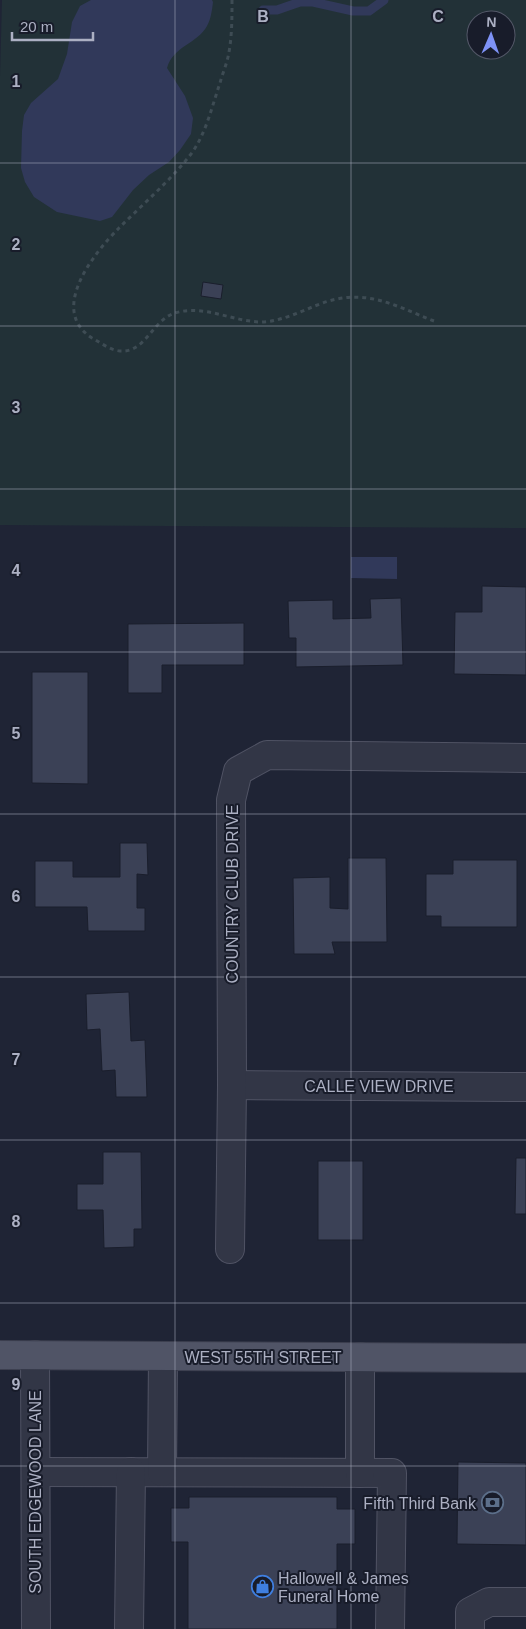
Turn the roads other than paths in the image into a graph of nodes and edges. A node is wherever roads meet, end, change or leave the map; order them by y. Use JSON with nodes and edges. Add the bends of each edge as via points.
{"nodes":[{"id":1,"x":526,"y":758,"type":"edge"},
{"id":2,"x":232,"y":1086,"type":"junction"},
{"id":3,"x":526,"y":1087,"type":"edge"},
{"id":4,"x":230,"y":1249,"type":"dead end"},
{"id":5,"x":0,"y":1355,"type":"edge"},
{"id":6,"x":35,"y":1355,"type":"junction"},
{"id":7,"x":163,"y":1356,"type":"junction"},
{"id":8,"x":360,"y":1357,"type":"junction"},
{"id":9,"x":526,"y":1358,"type":"edge"},
{"id":10,"x":36,"y":1472,"type":"junction"},
{"id":11,"x":131,"y":1472,"type":"junction"},
{"id":12,"x":162,"y":1472,"type":"junction"},
{"id":13,"x":360,"y":1473,"type":"junction"},
{"id":14,"x":526,"y":1602,"type":"edge"},
{"id":15,"x":36,"y":1629,"type":"edge"},
{"id":16,"x":129,"y":1629,"type":"edge"},
{"id":17,"x":390,"y":1629,"type":"edge"},
{"id":18,"x":470,"y":1629,"type":"edge"}],
"edges":[{"from":1,"to":2,"type":"street","name":"COUNTRY CLUB DRIVE","via":[[267,755],[238,771],[231,800]]},
{"from":2,"to":3,"type":"street","name":"CALLE VIEW DRIVE"},
{"from":2,"to":4,"type":"street","name":"COUNTRY CLUB DRIVE"},
{"from":5,"to":6,"type":"main road","name":"WEST 55TH STREET"},
{"from":6,"to":7,"type":"main road","name":"WEST 55TH STREET"},
{"from":6,"to":10,"type":"street","name":"SOUTH EDGEWOOD LANE"},
{"from":7,"to":8,"type":"main road","name":"WEST 55TH STREET"},
{"from":7,"to":12,"type":"street"},
{"from":8,"to":9,"type":"main road","name":"WEST 55TH STREET"},
{"from":8,"to":13,"type":"street"},
{"from":10,"to":11,"type":"street"},
{"from":10,"to":15,"type":"street","name":"SOUTH EDGEWOOD LANE"},
{"from":11,"to":12,"type":"street"},
{"from":11,"to":16,"type":"street"},
{"from":12,"to":13,"type":"street"},
{"from":13,"to":17,"type":"street","via":[[392,1473]]},
{"from":14,"to":18,"type":"street","via":[[489,1602],[470,1612]]}]}
